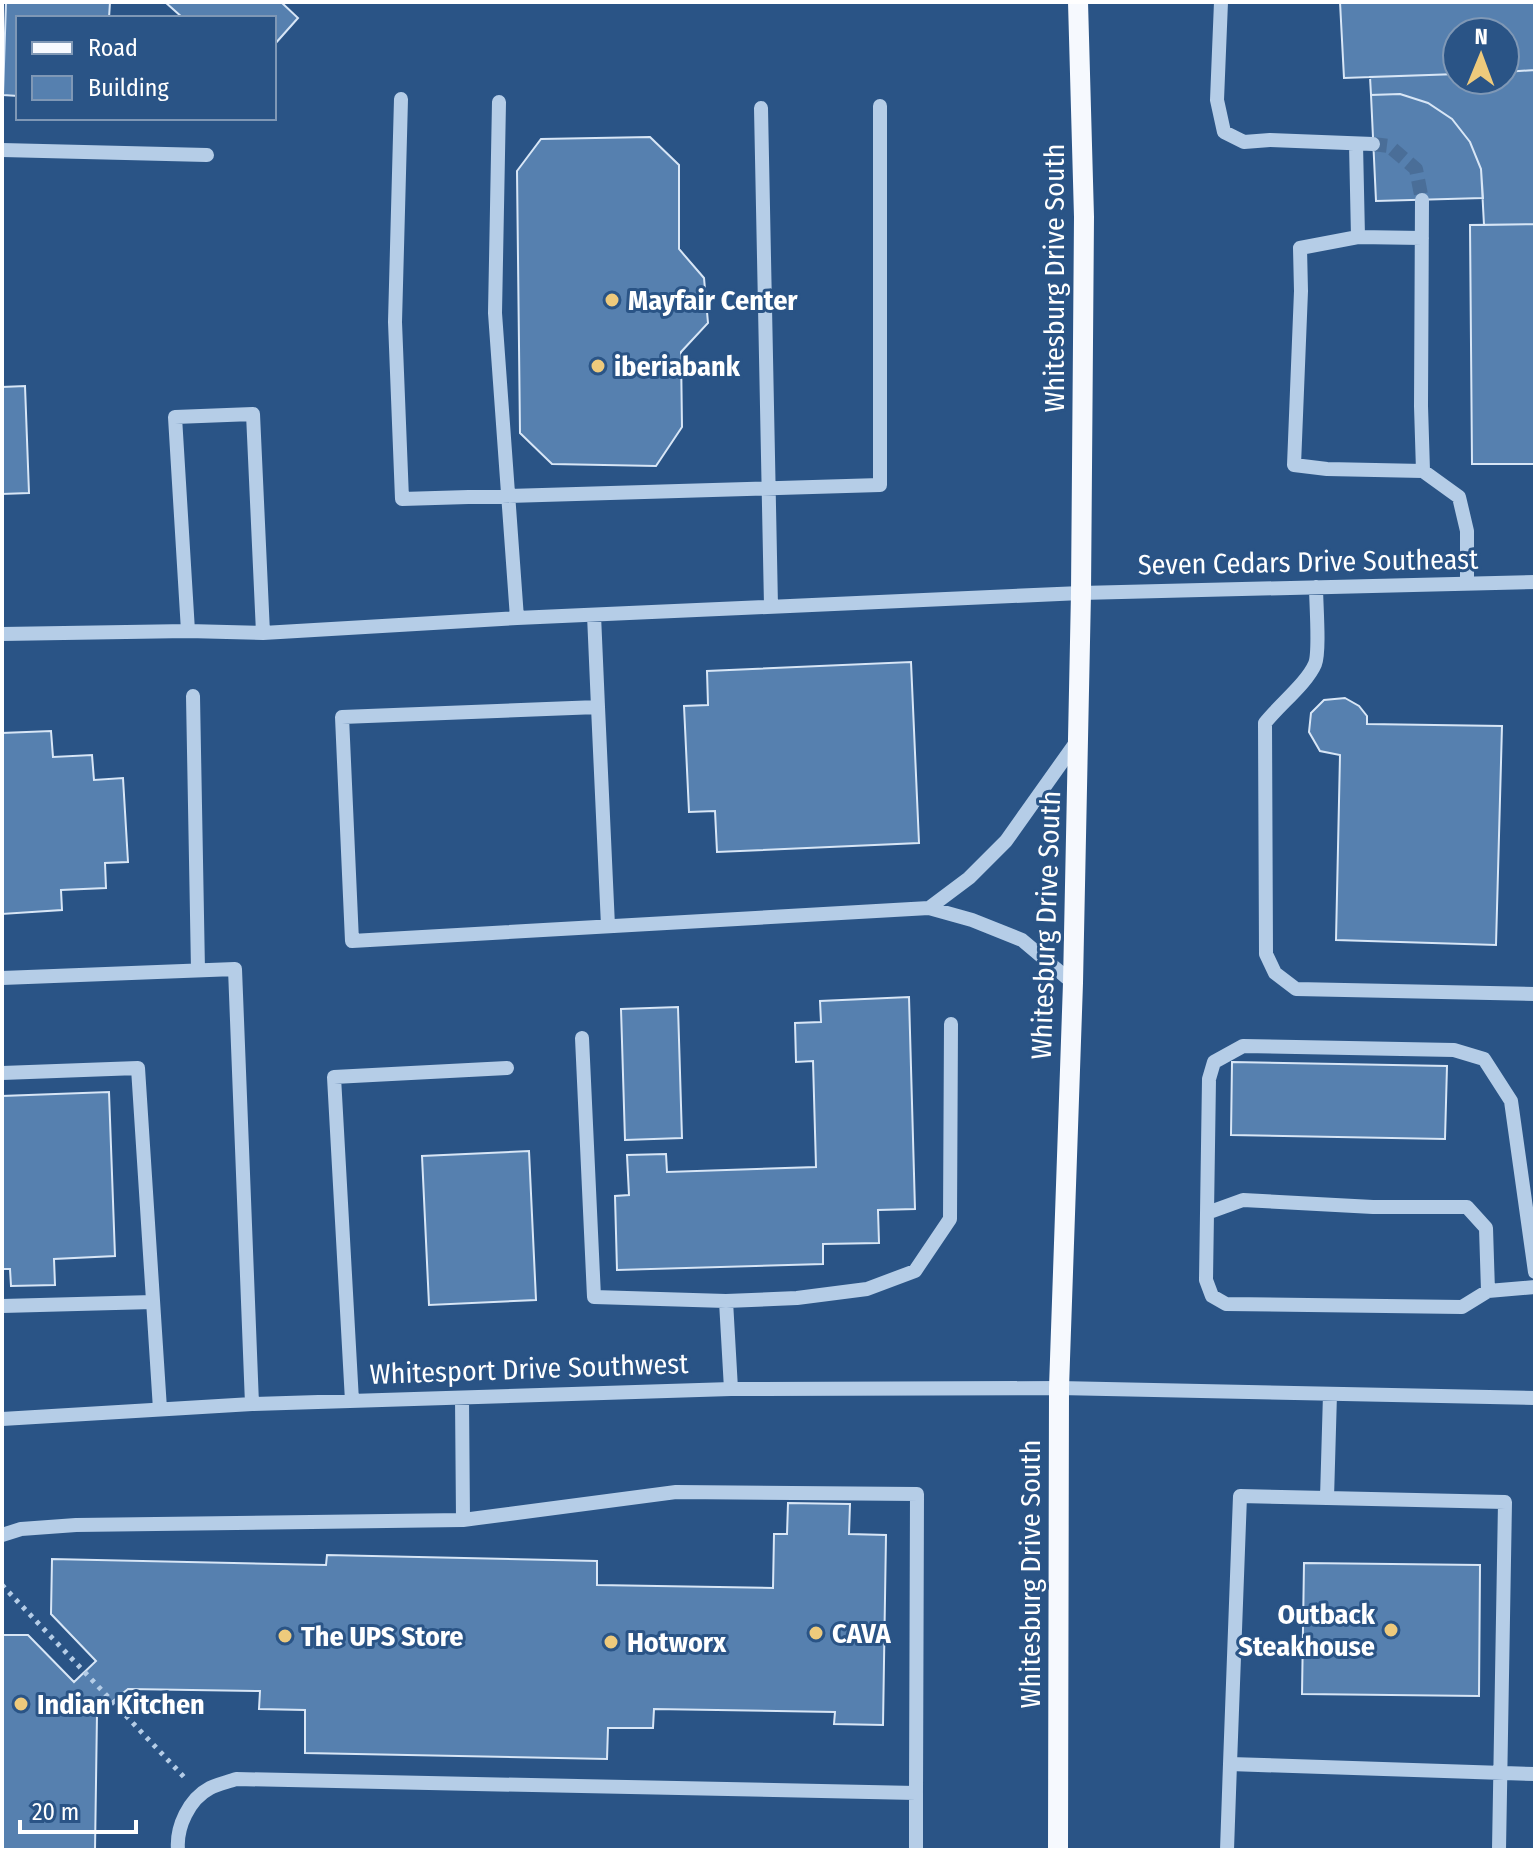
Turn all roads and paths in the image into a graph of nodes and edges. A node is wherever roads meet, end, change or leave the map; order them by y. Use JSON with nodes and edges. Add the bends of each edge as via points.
{"nodes":[{"id":1,"x":1078,"y":2,"type":"edge"},
{"id":2,"x":1221,"y":2,"type":"edge"},
{"id":3,"x":401,"y":99,"type":"dead end"},
{"id":4,"x":499,"y":102,"type":"dead end"},
{"id":5,"x":880,"y":106,"type":"dead end"},
{"id":6,"x":761,"y":108,"type":"dead end"},
{"id":7,"x":1356,"y":144,"type":"junction"},
{"id":8,"x":1373,"y":144,"type":"tunnel mouth"},
{"id":9,"x":2,"y":150,"type":"edge"},
{"id":10,"x":207,"y":155,"type":"dead end"},
{"id":11,"x":1422,"y":200,"type":"tunnel mouth"},
{"id":12,"x":1358,"y":237,"type":"junction"},
{"id":13,"x":1422,"y":238,"type":"junction"},
{"id":14,"x":1423,"y":471,"type":"junction"},
{"id":15,"x":770,"y":489,"type":"junction"},
{"id":16,"x":508,"y":497,"type":"junction"},
{"id":17,"x":1535,"y":582,"type":"edge"},
{"id":18,"x":1467,"y":584,"type":"junction"},
{"id":19,"x":1316,"y":587,"type":"junction"},
{"id":20,"x":1081,"y":593,"type":"junction"},
{"id":21,"x":771,"y":606,"type":"junction"},
{"id":22,"x":594,"y":615,"type":"junction"},
{"id":23,"x":517,"y":618,"type":"junction"},
{"id":24,"x":188,"y":631,"type":"junction"},
{"id":25,"x":263,"y":633,"type":"junction"},
{"id":26,"x":2,"y":634,"type":"edge"},
{"id":27,"x":193,"y":696,"type":"dead end"},
{"id":28,"x":598,"y":707,"type":"junction"},
{"id":29,"x":1079,"y":737,"type":"junction"},
{"id":30,"x":929,"y":908,"type":"junction"},
{"id":31,"x":608,"y":926,"type":"junction"},
{"id":32,"x":198,"y":970,"type":"junction"},
{"id":33,"x":2,"y":978,"type":"edge"},
{"id":34,"x":1073,"y":983,"type":"junction"},
{"id":35,"x":1535,"y":994,"type":"edge"},
{"id":36,"x":951,"y":1024,"type":"dead end"},
{"id":37,"x":582,"y":1038,"type":"dead end"},
{"id":38,"x":507,"y":1068,"type":"dead end"},
{"id":39,"x":2,"y":1073,"type":"edge"},
{"id":40,"x":1207,"y":1213,"type":"junction"},
{"id":41,"x":1535,"y":1272,"type":"edge"},
{"id":42,"x":1535,"y":1287,"type":"edge"},
{"id":43,"x":1488,"y":1291,"type":"junction"},
{"id":44,"x":726,"y":1301,"type":"junction"},
{"id":45,"x":153,"y":1302,"type":"junction"},
{"id":46,"x":2,"y":1306,"type":"edge"},
{"id":47,"x":1059,"y":1388,"type":"junction"},
{"id":48,"x":731,"y":1389,"type":"junction"},
{"id":49,"x":1330,"y":1394,"type":"junction"},
{"id":50,"x":462,"y":1398,"type":"junction"},
{"id":51,"x":1535,"y":1398,"type":"edge"},
{"id":52,"x":352,"y":1401,"type":"junction"},
{"id":53,"x":252,"y":1404,"type":"junction"},
{"id":54,"x":160,"y":1409,"type":"junction"},
{"id":55,"x":2,"y":1419,"type":"edge"},
{"id":56,"x":1327,"y":1498,"type":"junction"},
{"id":57,"x":463,"y":1520,"type":"junction"},
{"id":58,"x":2,"y":1535,"type":"edge"},
{"id":59,"x":2,"y":1585,"type":"edge"},
{"id":60,"x":1230,"y":1764,"type":"junction"},
{"id":61,"x":1501,"y":1773,"type":"junction"},
{"id":62,"x":1535,"y":1774,"type":"edge"},
{"id":63,"x":916,"y":1793,"type":"junction"},
{"id":64,"x":201,"y":1796,"type":"junction"},
{"id":65,"x":178,"y":1850,"type":"edge"},
{"id":66,"x":916,"y":1850,"type":"edge"},
{"id":67,"x":1058,"y":1850,"type":"edge"},
{"id":68,"x":1227,"y":1850,"type":"edge"},
{"id":69,"x":1499,"y":1850,"type":"edge"}],
"edges":[{"from":1,"to":20,"type":"main road","name":"Whitesburg Drive South","via":[[1084,217]]},
{"from":2,"to":7,"type":"street","via":[[1217,100],[1224,132],[1244,142]]},
{"from":3,"to":16,"type":"street","via":[[395,322],[402,499]]},
{"from":4,"to":16,"type":"street","via":[[495,313]]},
{"from":5,"to":15,"type":"street","via":[[880,485]]},
{"from":6,"to":15,"type":"street"},
{"from":7,"to":8,"type":"street"},
{"from":7,"to":12,"type":"street"},
{"from":9,"to":10,"type":"street"},
{"from":11,"to":13,"type":"street"},
{"from":12,"to":13,"type":"street"},
{"from":12,"to":14,"type":"street","via":[[1300,248],[1294,465]]},
{"from":13,"to":14,"type":"street"},
{"from":14,"to":18,"type":"street","via":[[1459,497],[1467,531]]},
{"from":15,"to":16,"type":"street"},
{"from":15,"to":21,"type":"street"},
{"from":16,"to":23,"type":"street"},
{"from":17,"to":18,"type":"street","name":"Seven Cedars Drive Southeast"},
{"from":18,"to":19,"type":"street","name":"Seven Cedars Drive Southeast"},
{"from":19,"to":20,"type":"street","name":"Seven Cedars Drive Southeast"},
{"from":19,"to":35,"type":"street","via":[[1316,662],[1265,723],[1266,954],[1275,973],[1296,989]]},
{"from":20,"to":21,"type":"street","name":"Seven Cedars Drive Southeast"},
{"from":20,"to":29,"type":"main road","name":"Whitesburg Drive South"},
{"from":21,"to":22,"type":"street","name":"Seven Cedars Drive Southeast"},
{"from":22,"to":23,"type":"street","name":"Seven Cedars Drive Southeast"},
{"from":22,"to":28,"type":"street"},
{"from":23,"to":25,"type":"street","name":"Seven Cedars Drive Southeast"},
{"from":24,"to":25,"type":"street","name":"Seven Cedars Drive Southeast"},
{"from":24,"to":25,"type":"street","via":[[175,417],[253,414]]},
{"from":24,"to":26,"type":"street","name":"Seven Cedars Drive Southeast"},
{"from":27,"to":32,"type":"street"},
{"from":28,"to":31,"type":"street"},
{"from":28,"to":31,"type":"street","via":[[342,717],[352,941]]},
{"from":29,"to":30,"type":"street","via":[[1006,841]]},
{"from":29,"to":34,"type":"main road","name":"Whitesburg Drive South"},
{"from":30,"to":31,"type":"street"},
{"from":30,"to":34,"type":"street","via":[[1022,940]]},
{"from":32,"to":33,"type":"street"},
{"from":32,"to":53,"type":"street","via":[[235,969]]},
{"from":34,"to":47,"type":"main road","name":"Whitesburg Drive South"},
{"from":36,"to":44,"type":"street","via":[[950,1219],[915,1271],[867,1289]]},
{"from":37,"to":44,"type":"street","via":[[594,1297]]},
{"from":38,"to":52,"type":"street","via":[[334,1077]]},
{"from":39,"to":45,"type":"street","via":[[138,1068]]},
{"from":40,"to":41,"type":"street","via":[[1209,1079],[1214,1062],[1243,1046],[1454,1050],[1484,1059],[1511,1101]]},
{"from":40,"to":43,"type":"street","via":[[1243,1200],[1467,1207],[1486,1228]]},
{"from":40,"to":43,"type":"street","via":[[1206,1280],[1212,1296],[1226,1304],[1462,1307]]},
{"from":42,"to":43,"type":"street"},
{"from":44,"to":48,"type":"street"},
{"from":45,"to":46,"type":"street"},
{"from":45,"to":54,"type":"street"},
{"from":47,"to":48,"type":"street","name":"Whitesport Drive Southwest"},
{"from":47,"to":49,"type":"street","name":"Whitesport Drive Southwest"},
{"from":47,"to":67,"type":"main road","name":"Whitesburg Drive South"},
{"from":48,"to":50,"type":"street","name":"Whitesport Drive Southwest"},
{"from":49,"to":51,"type":"street","name":"Whitesport Drive Southwest"},
{"from":49,"to":56,"type":"street"},
{"from":50,"to":52,"type":"street","name":"Whitesport Drive Southwest"},
{"from":50,"to":57,"type":"street"},
{"from":52,"to":53,"type":"street","name":"Whitesport Drive Southwest"},
{"from":53,"to":54,"type":"street","name":"Whitesport Drive Southwest"},
{"from":54,"to":55,"type":"street","name":"Whitesport Drive Southwest"},
{"from":56,"to":60,"type":"street","via":[[1240,1496]]},
{"from":56,"to":61,"type":"street","via":[[1505,1502]]},
{"from":57,"to":58,"type":"street","via":[[76,1525]]},
{"from":57,"to":63,"type":"street","via":[[676,1492],[917,1494]]},
{"from":59,"to":64,"type":"path"},
{"from":60,"to":61,"type":"street"},
{"from":60,"to":68,"type":"street"},
{"from":61,"to":62,"type":"street"},
{"from":61,"to":69,"type":"street"},
{"from":63,"to":64,"type":"street","via":[[236,1779]]},
{"from":63,"to":66,"type":"street"},
{"from":64,"to":65,"type":"street","via":[[187,1809]]}]}
